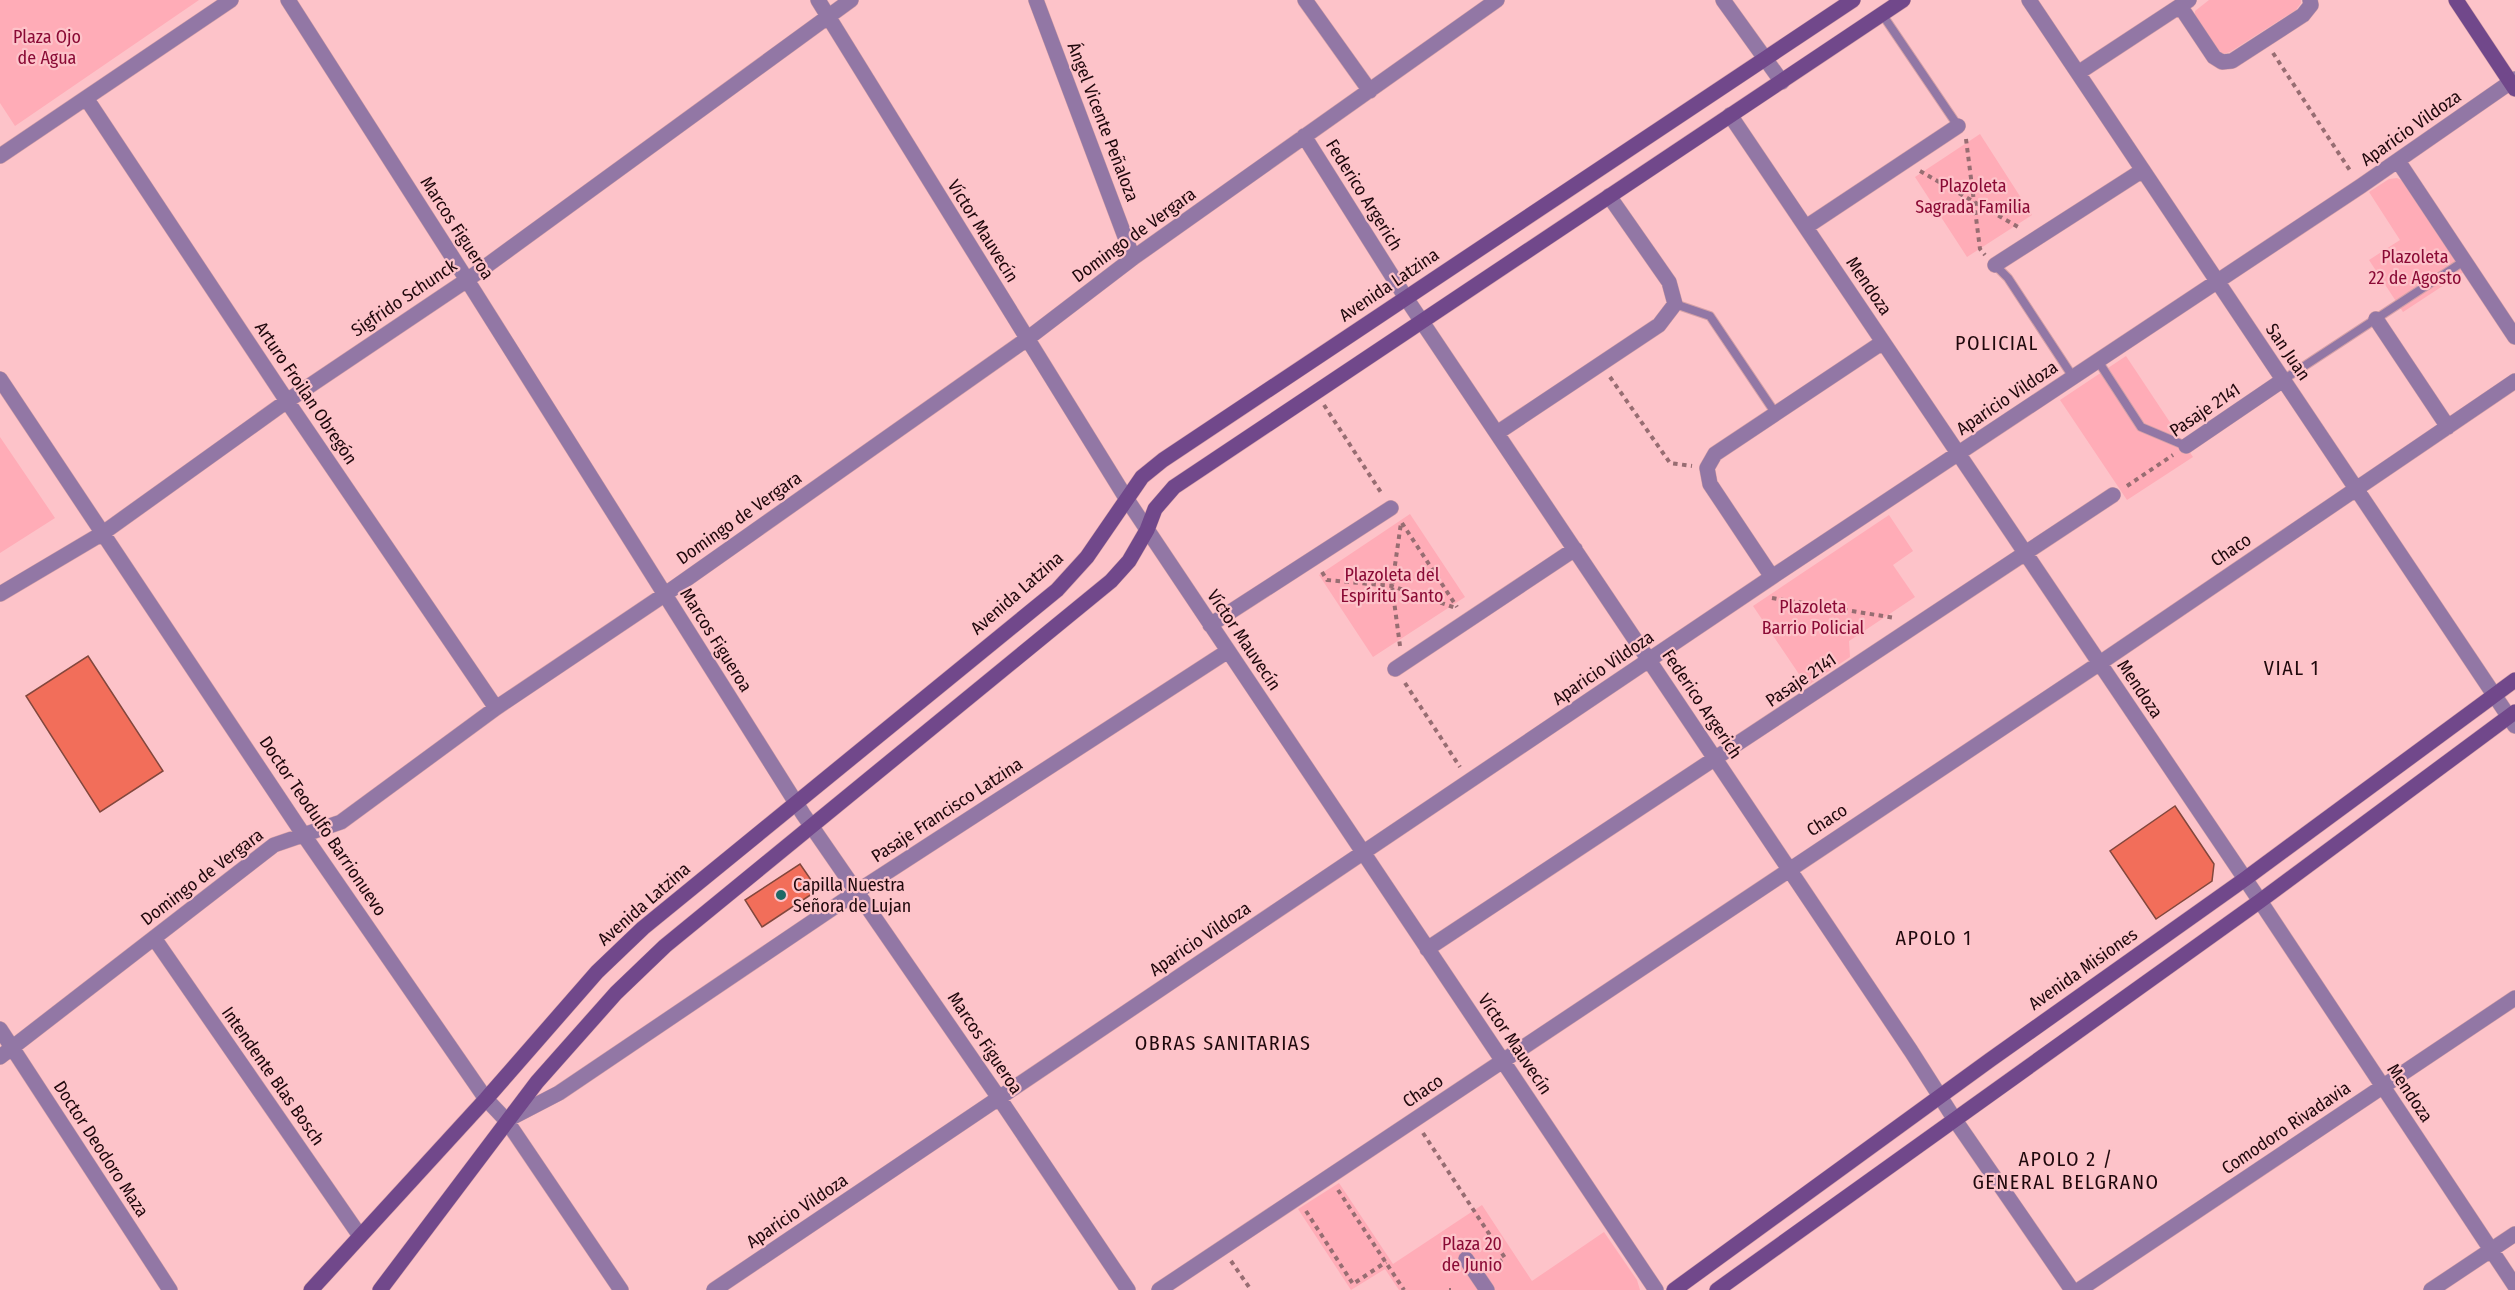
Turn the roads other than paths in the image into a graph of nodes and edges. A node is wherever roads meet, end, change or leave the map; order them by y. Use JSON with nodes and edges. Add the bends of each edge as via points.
{"nodes":[{"id":1,"x":231,"y":0,"type":"edge"},
{"id":2,"x":288,"y":0,"type":"edge"},
{"id":3,"x":818,"y":0,"type":"edge"},
{"id":4,"x":851,"y":0,"type":"edge"},
{"id":5,"x":1036,"y":0,"type":"edge"},
{"id":6,"x":1305,"y":0,"type":"edge"},
{"id":7,"x":1497,"y":0,"type":"edge"},
{"id":8,"x":1723,"y":0,"type":"edge"},
{"id":9,"x":1853,"y":0,"type":"edge"},
{"id":10,"x":1903,"y":0,"type":"edge"},
{"id":11,"x":2029,"y":0,"type":"edge"},
{"id":12,"x":2310,"y":0,"type":"edge"},
{"id":13,"x":2456,"y":0,"type":"edge"},
{"id":14,"x":2184,"y":3,"type":"edge"},
{"id":15,"x":1882,"y":14,"type":"junction"},
{"id":16,"x":828,"y":16,"type":"junction"},
{"id":17,"x":1766,"y":60,"type":"junction"},
{"id":18,"x":2078,"y":73,"type":"junction"},
{"id":19,"x":1782,"y":81,"type":"junction"},
{"id":20,"x":2514,"y":83,"type":"edge"},
{"id":21,"x":1370,"y":91,"type":"junction"},
{"id":22,"x":86,"y":98,"type":"junction"},
{"id":23,"x":1730,"y":115,"type":"junction"},
{"id":24,"x":1958,"y":126,"type":"joint"},
{"id":25,"x":1305,"y":136,"type":"junction"},
{"id":26,"x":0,"y":156,"type":"edge"},
{"id":27,"x":2398,"y":161,"type":"junction"},
{"id":28,"x":2143,"y":170,"type":"junction"},
{"id":29,"x":1609,"y":196,"type":"junction"},
{"id":30,"x":1806,"y":227,"type":"junction"},
{"id":31,"x":1133,"y":258,"type":"junction"},
{"id":32,"x":2464,"y":261,"type":"junction"},
{"id":33,"x":1995,"y":265,"type":"joint"},
{"id":34,"x":467,"y":280,"type":"junction"},
{"id":35,"x":2217,"y":280,"type":"junction"},
{"id":36,"x":1406,"y":298,"type":"junction"},
{"id":37,"x":1675,"y":304,"type":"junction"},
{"id":38,"x":2376,"y":319,"type":"junction"},
{"id":39,"x":1422,"y":321,"type":"junction"},
{"id":40,"x":2515,"y":337,"type":"edge"},
{"id":41,"x":1027,"y":339,"type":"junction"},
{"id":42,"x":1883,"y":342,"type":"junction"},
{"id":43,"x":2098,"y":361,"type":"junction"},
{"id":44,"x":2073,"y":377,"type":"junction"},
{"id":45,"x":0,"y":380,"type":"edge"},
{"id":46,"x":2283,"y":380,"type":"junction"},
{"id":47,"x":2515,"y":381,"type":"edge"},
{"id":48,"x":287,"y":401,"type":"junction"},
{"id":49,"x":1776,"y":414,"type":"junction"},
{"id":50,"x":2448,"y":427,"type":"junction"},
{"id":51,"x":1497,"y":433,"type":"junction"},
{"id":52,"x":2186,"y":446,"type":"joint"},
{"id":53,"x":1959,"y":454,"type":"junction"},
{"id":54,"x":2356,"y":488,"type":"junction"},
{"id":55,"x":2113,"y":495,"type":"road end"},
{"id":56,"x":1126,"y":498,"type":"junction"},
{"id":57,"x":1391,"y":508,"type":"road end"},
{"id":58,"x":1147,"y":530,"type":"junction"},
{"id":59,"x":103,"y":533,"type":"junction"},
{"id":60,"x":1575,"y":549,"type":"junction"},
{"id":61,"x":2026,"y":554,"type":"junction"},
{"id":62,"x":1772,"y":577,"type":"junction"},
{"id":63,"x":0,"y":594,"type":"edge"},
{"id":64,"x":664,"y":595,"type":"junction"},
{"id":65,"x":1210,"y":625,"type":"junction"},
{"id":66,"x":1228,"y":651,"type":"junction"},
{"id":67,"x":1649,"y":660,"type":"junction"},
{"id":68,"x":2100,"y":663,"type":"junction"},
{"id":69,"x":1395,"y":669,"type":"road end"},
{"id":70,"x":2515,"y":680,"type":"edge"},
{"id":71,"x":2494,"y":695,"type":"junction"},
{"id":72,"x":496,"y":708,"type":"junction"},
{"id":73,"x":2513,"y":718,"type":"edge"},
{"id":74,"x":1716,"y":759,"type":"junction"},
{"id":75,"x":796,"y":802,"type":"junction"},
{"id":76,"x":812,"y":826,"type":"junction"},
{"id":77,"x":303,"y":834,"type":"junction"},
{"id":78,"x":1363,"y":853,"type":"junction"},
{"id":79,"x":1789,"y":868,"type":"junction"},
{"id":80,"x":2245,"y":879,"type":"junction"},
{"id":81,"x":858,"y":891,"type":"junction"},
{"id":82,"x":2259,"y":901,"type":"junction"},
{"id":83,"x":154,"y":938,"type":"junction"},
{"id":84,"x":1427,"y":949,"type":"junction"},
{"id":85,"x":2515,"y":998,"type":"edge"},
{"id":86,"x":0,"y":1029,"type":"edge"},
{"id":87,"x":6,"y":1052,"type":"edge"},
{"id":88,"x":1503,"y":1061,"type":"junction"},
{"id":89,"x":2383,"y":1087,"type":"junction"},
{"id":90,"x":1941,"y":1095,"type":"junction"},
{"id":91,"x":999,"y":1098,"type":"junction"},
{"id":92,"x":486,"y":1099,"type":"junction"},
{"id":93,"x":506,"y":1120,"type":"junction"},
{"id":94,"x":1955,"y":1120,"type":"junction"},
{"id":95,"x":2515,"y":1234,"type":"edge"},
{"id":96,"x":360,"y":1236,"type":"junction"},
{"id":97,"x":2491,"y":1250,"type":"junction"},
{"id":98,"x":1466,"y":1259,"type":"dead end"},
{"id":99,"x":2515,"y":1286,"type":"edge"},
{"id":100,"x":170,"y":1290,"type":"edge"},
{"id":101,"x":311,"y":1290,"type":"edge"},
{"id":102,"x":380,"y":1290,"type":"edge"},
{"id":103,"x":621,"y":1290,"type":"edge"},
{"id":104,"x":714,"y":1290,"type":"edge"},
{"id":105,"x":1128,"y":1290,"type":"edge"},
{"id":106,"x":1159,"y":1290,"type":"edge"},
{"id":107,"x":1487,"y":1290,"type":"edge"},
{"id":108,"x":1656,"y":1290,"type":"edge"},
{"id":109,"x":1674,"y":1290,"type":"edge"},
{"id":110,"x":1717,"y":1290,"type":"edge"},
{"id":111,"x":2072,"y":1290,"type":"edge"},
{"id":112,"x":2079,"y":1290,"type":"edge"},
{"id":113,"x":2431,"y":1290,"type":"edge"}],
"edges":[{"from":1,"to":22,"type":"street"},
{"from":2,"to":34,"type":"street","name":"Marcos Figueroa"},
{"from":3,"to":16,"type":"street","name":"Víctor Mauvecín"},
{"from":4,"to":16,"type":"street","name":"Sigfrido Schunck"},
{"from":5,"to":31,"type":"street","name":"Ángel Vicente Peñaloza"},
{"from":6,"to":21,"type":"street"},
{"from":7,"to":21,"type":"street","name":"Domingo de Vergara"},
{"from":8,"to":17,"type":"street"},
{"from":9,"to":17,"type":"street","name":"Avenida Latzina"},
{"from":10,"to":15,"type":"street"},
{"from":11,"to":18,"type":"street","name":"San Juan"},
{"from":12,"to":14,"type":"street","via":[[2311,5],[2303,15],[2232,61],[2222,62],[2214,57]]},
{"from":13,"to":20,"type":"street"},
{"from":14,"to":18,"type":"street"},
{"from":15,"to":19,"type":"street"},
{"from":15,"to":24,"type":"lane"},
{"from":16,"to":34,"type":"street","name":"Sigfrido Schunck"},
{"from":16,"to":41,"type":"street","name":"Víctor Mauvecín"},
{"from":17,"to":19,"type":"street"},
{"from":17,"to":36,"type":"street","name":"Avenida Latzina"},
{"from":18,"to":28,"type":"street","name":"San Juan"},
{"from":19,"to":23,"type":"street"},
{"from":20,"to":27,"type":"street","name":"Aparicio Vildoza"},
{"from":21,"to":25,"type":"street","name":"Domingo de Vergara"},
{"from":22,"to":26,"type":"street"},
{"from":22,"to":48,"type":"street","name":"Arturo Froilan Obregón"},
{"from":23,"to":29,"type":"street"},
{"from":23,"to":30,"type":"street","name":"Mendoza"},
{"from":24,"to":30,"type":"street"},
{"from":25,"to":31,"type":"street","name":"Domingo de Vergara"},
{"from":25,"to":36,"type":"street","name":"Federico Argerich"},
{"from":27,"to":32,"type":"street"},
{"from":27,"to":35,"type":"street","name":"Aparicio Vildoza"},
{"from":28,"to":33,"type":"street"},
{"from":28,"to":35,"type":"street","name":"San Juan"},
{"from":29,"to":37,"type":"street","via":[[1669,282]]},
{"from":29,"to":39,"type":"street"},
{"from":30,"to":42,"type":"street","name":"Mendoza"},
{"from":31,"to":41,"type":"street","name":"Domingo de Vergara"},
{"from":32,"to":38,"type":"lane"},
{"from":32,"to":40,"type":"street"},
{"from":33,"to":44,"type":"lane","via":[[2008,278]]},
{"from":34,"to":48,"type":"street","name":"Sigfrido Schunck"},
{"from":34,"to":64,"type":"street","name":"Marcos Figueroa"},
{"from":35,"to":43,"type":"street","name":"Aparicio Vildoza"},
{"from":35,"to":46,"type":"street","name":"San Juan"},
{"from":36,"to":39,"type":"street","name":"Federico Argerich"},
{"from":36,"to":56,"type":"street","name":"Avenida Latzina","via":[[1163,460],[1142,477]]},
{"from":37,"to":49,"type":"lane","via":[[1710,316]]},
{"from":37,"to":51,"type":"street","via":[[1659,325]]},
{"from":38,"to":46,"type":"lane"},
{"from":38,"to":50,"type":"street"},
{"from":39,"to":51,"type":"street","name":"Federico Argerich"},
{"from":39,"to":58,"type":"street","via":[[1174,487],[1155,509]]},
{"from":41,"to":56,"type":"street","name":"Víctor Mauvecín"},
{"from":41,"to":64,"type":"street","name":"Domingo de Vergara"},
{"from":42,"to":49,"type":"street"},
{"from":42,"to":53,"type":"street","name":"Mendoza"},
{"from":43,"to":44,"type":"street","name":"Aparicio Vildoza"},
{"from":43,"to":52,"type":"lane","via":[[2141,428]]},
{"from":44,"to":53,"type":"street","name":"Aparicio Vildoza"},
{"from":45,"to":59,"type":"street","name":"Doctor Teodulfo Barrionuevo"},
{"from":46,"to":52,"type":"street","name":"Pasaje 2141"},
{"from":46,"to":54,"type":"street","name":"San Juan"},
{"from":47,"to":50,"type":"street","name":"Chaco"},
{"from":48,"to":59,"type":"street","name":"Sigfrido Schunck"},
{"from":48,"to":72,"type":"street","name":"Arturo Froilan Obregón"},
{"from":49,"to":62,"type":"street","via":[[1715,454],[1707,468],[1710,484]]},
{"from":50,"to":54,"type":"street","name":"Chaco"},
{"from":51,"to":60,"type":"street","name":"Federico Argerich"},
{"from":53,"to":61,"type":"street","name":"Mendoza"},
{"from":53,"to":62,"type":"street","name":"Aparicio Vildoza"},
{"from":54,"to":68,"type":"street","name":"Chaco"},
{"from":54,"to":71,"type":"street","name":"San Juan"},
{"from":55,"to":61,"type":"street","name":"Pasaje 2141"},
{"from":56,"to":58,"type":"street","name":"Víctor Mauvecín"},
{"from":56,"to":75,"type":"street","name":"Avenida Latzina","via":[[1087,557],[1057,590]]},
{"from":57,"to":65,"type":"street"},
{"from":58,"to":65,"type":"street","name":"Víctor Mauvecín"},
{"from":58,"to":76,"type":"street","via":[[1129,561],[1111,580]]},
{"from":59,"to":63,"type":"street","name":"Sigfrido Schunck"},
{"from":59,"to":77,"type":"street","name":"Doctor Teodulfo Barrionuevo"},
{"from":60,"to":67,"type":"street","name":"Federico Argerich"},
{"from":60,"to":69,"type":"street"},
{"from":61,"to":68,"type":"street","name":"Mendoza"},
{"from":61,"to":74,"type":"street","name":"Pasaje 2141"},
{"from":62,"to":67,"type":"street","name":"Aparicio Vildoza"},
{"from":64,"to":72,"type":"street","name":"Domingo de Vergara"},
{"from":64,"to":75,"type":"street","name":"Marcos Figueroa"},
{"from":65,"to":66,"type":"street","name":"Víctor Mauvecín"},
{"from":66,"to":78,"type":"street","name":"Víctor Mauvecín"},
{"from":66,"to":81,"type":"street","name":"Pasaje Francisco Latzina"},
{"from":67,"to":74,"type":"street","name":"Federico Argerich"},
{"from":67,"to":78,"type":"street","name":"Aparicio Vildoza"},
{"from":68,"to":79,"type":"street","name":"Chaco"},
{"from":68,"to":80,"type":"street","name":"Mendoza"},
{"from":70,"to":71,"type":"street","name":"Avenida Misiones"},
{"from":71,"to":73,"type":"street","name":"San Juan"},
{"from":71,"to":80,"type":"street","name":"Avenida Misiones"},
{"from":72,"to":77,"type":"street","name":"Domingo de Vergara","via":[[341,822]]},
{"from":73,"to":82,"type":"street"},
{"from":74,"to":79,"type":"street","name":"Federico Argerich"},
{"from":74,"to":84,"type":"street","name":"Pasaje 2141"},
{"from":75,"to":76,"type":"street","name":"Marcos Figueroa"},
{"from":75,"to":92,"type":"street","name":"Avenida Latzina","via":[[642,928],[597,972]]},
{"from":76,"to":81,"type":"street","name":"Marcos Figueroa"},
{"from":76,"to":93,"type":"street","via":[[665,946],[616,993]]},
{"from":77,"to":83,"type":"street","name":"Domingo de Vergara","via":[[274,844]]},
{"from":77,"to":92,"type":"street","name":"Doctor Teodulfo Barrionuevo"},
{"from":78,"to":84,"type":"street","name":"Víctor Mauvecín"},
{"from":78,"to":91,"type":"street","name":"Aparicio Vildoza"},
{"from":79,"to":88,"type":"street","name":"Chaco"},
{"from":79,"to":90,"type":"street","name":"Federico Argerich"},
{"from":80,"to":82,"type":"street","name":"Mendoza"},
{"from":80,"to":90,"type":"street","name":"Avenida Misiones"},
{"from":81,"to":91,"type":"street","name":"Marcos Figueroa"},
{"from":81,"to":93,"type":"street","name":"Pasaje Francisco Latzina","via":[[559,1092]]},
{"from":82,"to":89,"type":"street","name":"Mendoza"},
{"from":82,"to":94,"type":"street"},
{"from":83,"to":87,"type":"street","name":"Domingo de Vergara"},
{"from":83,"to":96,"type":"street","name":"Intendente Blas Bosch"},
{"from":84,"to":88,"type":"street","name":"Víctor Mauvecín"},
{"from":85,"to":89,"type":"street","name":"Comodoro Rivadavia"},
{"from":86,"to":87,"type":"street","name":"Doctor Deodoro Maza"},
{"from":87,"to":100,"type":"street","name":"Doctor Deodoro Maza"},
{"from":88,"to":106,"type":"street","name":"Chaco"},
{"from":88,"to":108,"type":"street","name":"Víctor Mauvecín"},
{"from":89,"to":97,"type":"street","name":"Mendoza"},
{"from":89,"to":112,"type":"street","name":"Comodoro Rivadavia"},
{"from":90,"to":94,"type":"street","name":"Federico Argerich"},
{"from":90,"to":109,"type":"street","name":"Avenida Misiones"},
{"from":91,"to":104,"type":"street","name":"Aparicio Vildoza"},
{"from":91,"to":105,"type":"street","name":"Marcos Figueroa"},
{"from":92,"to":93,"type":"street","name":"Doctor Teodulfo Barrionuevo"},
{"from":92,"to":96,"type":"street","name":"Avenida Latzina"},
{"from":93,"to":102,"type":"street"},
{"from":93,"to":103,"type":"street","name":"Doctor Teodulfo Barrionuevo"},
{"from":94,"to":110,"type":"street"},
{"from":94,"to":111,"type":"street","name":"Federico Argerich"},
{"from":95,"to":97,"type":"street"},
{"from":96,"to":101,"type":"street","name":"Avenida Latzina"},
{"from":97,"to":99,"type":"street","name":"Mendoza"},
{"from":97,"to":113,"type":"street"},
{"from":98,"to":107,"type":"street"}]}
